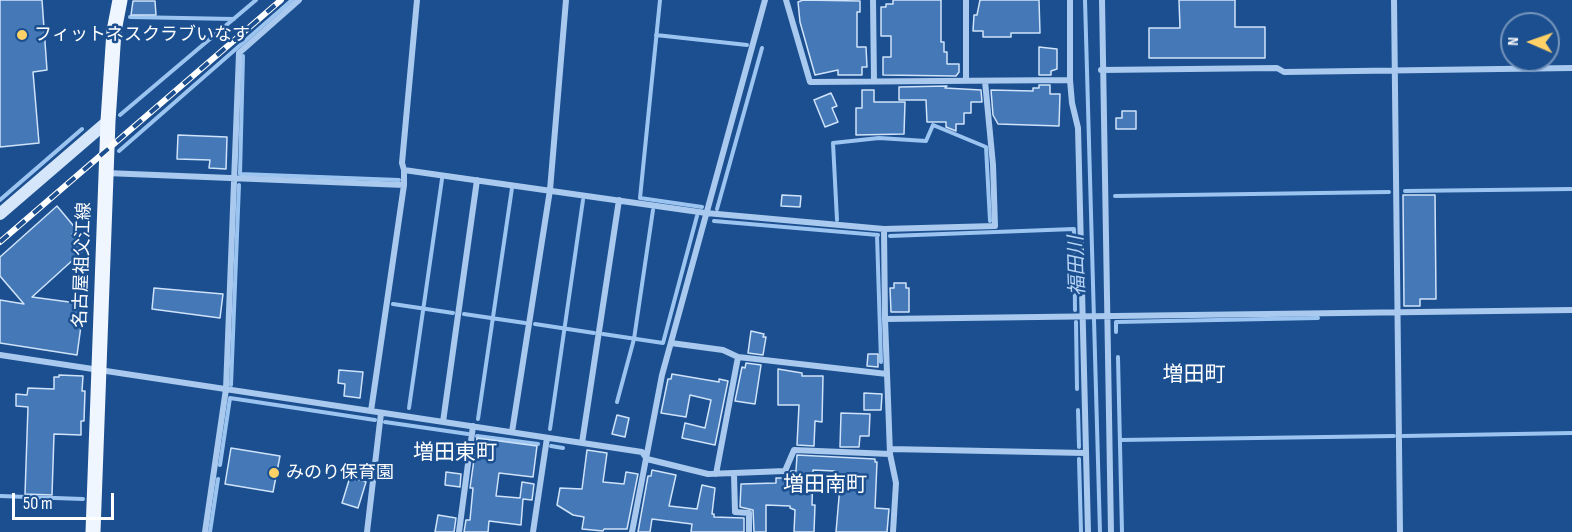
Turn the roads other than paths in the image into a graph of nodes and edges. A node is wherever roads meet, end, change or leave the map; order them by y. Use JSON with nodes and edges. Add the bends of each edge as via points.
{"nodes":[{"id":1,"x":120,"y":0,"type":"edge"},
{"id":2,"x":300,"y":0,"type":"edge"},
{"id":3,"x":417,"y":0,"type":"edge"},
{"id":4,"x":566,"y":0,"type":"edge"},
{"id":5,"x":765,"y":0,"type":"edge"},
{"id":6,"x":786,"y":0,"type":"edge"},
{"id":7,"x":873,"y":0,"type":"edge"},
{"id":8,"x":966,"y":0,"type":"edge"},
{"id":9,"x":1070,"y":0,"type":"edge"},
{"id":10,"x":1101,"y":0,"type":"edge"},
{"id":11,"x":1394,"y":0,"type":"edge"},
{"id":12,"x":1572,"y":69,"type":"edge"},
{"id":13,"x":1101,"y":70,"type":"junction"},
{"id":14,"x":1395,"y":71,"type":"junction"},
{"id":15,"x":1070,"y":80,"type":"junction"},
{"id":16,"x":874,"y":81,"type":"junction"},
{"id":17,"x":966,"y":81,"type":"junction"},
{"id":18,"x":985,"y":81,"type":"junction"},
{"id":19,"x":108,"y":121,"type":"junction"},
{"id":20,"x":404,"y":170,"type":"junction"},
{"id":21,"x":105,"y":173,"type":"junction"},
{"id":22,"x":233,"y":177,"type":"junction"},
{"id":23,"x":477,"y":180,"type":"junction"},
{"id":24,"x":404,"y":185,"type":"junction"},
{"id":25,"x":550,"y":190,"type":"junction"},
{"id":26,"x":619,"y":200,"type":"junction"},
{"id":27,"x":706,"y":213,"type":"junction"},
{"id":28,"x":0,"y":214,"type":"edge"},
{"id":29,"x":884,"y":229,"type":"junction"},
{"id":30,"x":1572,"y":310,"type":"edge"},
{"id":31,"x":1398,"y":312,"type":"junction"},
{"id":32,"x":1084,"y":316,"type":"junction"},
{"id":33,"x":1104,"y":316,"type":"junction"},
{"id":34,"x":885,"y":319,"type":"junction"},
{"id":35,"x":671,"y":343,"type":"junction"},
{"id":36,"x":0,"y":355,"type":"edge"},
{"id":37,"x":738,"y":357,"type":"junction"},
{"id":38,"x":99,"y":370,"type":"junction"},
{"id":39,"x":887,"y":374,"type":"junction"},
{"id":40,"x":226,"y":389,"type":"junction"},
{"id":41,"x":371,"y":411,"type":"junction"},
{"id":42,"x":381,"y":412,"type":"junction"},
{"id":43,"x":443,"y":422,"type":"junction"},
{"id":44,"x":473,"y":426,"type":"junction"},
{"id":45,"x":513,"y":432,"type":"junction"},
{"id":46,"x":547,"y":438,"type":"junction"},
{"id":47,"x":582,"y":443,"type":"junction"},
{"id":48,"x":890,"y":452,"type":"junction"},
{"id":49,"x":1085,"y":453,"type":"junction"},
{"id":50,"x":647,"y":459,"type":"junction"},
{"id":51,"x":716,"y":474,"type":"junction"},
{"id":52,"x":734,"y":474,"type":"junction"},
{"id":53,"x":93,"y":532,"type":"edge"},
{"id":54,"x":205,"y":532,"type":"edge"},
{"id":55,"x":367,"y":532,"type":"edge"},
{"id":56,"x":459,"y":532,"type":"edge"},
{"id":57,"x":533,"y":532,"type":"edge"},
{"id":58,"x":632,"y":532,"type":"edge"},
{"id":59,"x":749,"y":532,"type":"edge"},
{"id":60,"x":893,"y":532,"type":"edge"},
{"id":61,"x":1088,"y":532,"type":"edge"},
{"id":62,"x":1111,"y":532,"type":"edge"},
{"id":63,"x":1400,"y":532,"type":"edge"}],
"edges":[{"from":1,"to":19,"type":"main road","name":"名古屋祖父江線"},
{"from":2,"to":22,"type":"street","via":[[239,53]]},
{"from":3,"to":20,"type":"street"},
{"from":4,"to":25,"type":"street"},
{"from":5,"to":27,"type":"street"},
{"from":6,"to":16,"type":"street","via":[[810,82]]},
{"from":7,"to":16,"type":"street"},
{"from":8,"to":17,"type":"street"},
{"from":9,"to":15,"type":"street"},
{"from":10,"to":13,"type":"street"},
{"from":11,"to":14,"type":"street"},
{"from":12,"to":14,"type":"street"},
{"from":13,"to":14,"type":"street"},
{"from":13,"to":33,"type":"street"},
{"from":14,"to":31,"type":"street"},
{"from":15,"to":18,"type":"street"},
{"from":15,"to":32,"type":"street","via":[[1078,128]]},
{"from":16,"to":17,"type":"street"},
{"from":17,"to":18,"type":"street"},
{"from":18,"to":29,"type":"street","via":[[995,226]]},
{"from":19,"to":21,"type":"main road","name":"名古屋祖父江線"},
{"from":19,"to":28,"type":"street"},
{"from":20,"to":23,"type":"street"},
{"from":20,"to":24,"type":"street"},
{"from":21,"to":22,"type":"street"},
{"from":21,"to":38,"type":"main road","name":"名古屋祖父江線"},
{"from":22,"to":24,"type":"street"},
{"from":22,"to":40,"type":"street"},
{"from":23,"to":25,"type":"street"},
{"from":23,"to":43,"type":"street"},
{"from":24,"to":41,"type":"street"},
{"from":25,"to":26,"type":"street"},
{"from":25,"to":45,"type":"street"},
{"from":26,"to":27,"type":"street"},
{"from":26,"to":47,"type":"street"},
{"from":27,"to":29,"type":"street"},
{"from":27,"to":35,"type":"street"},
{"from":29,"to":34,"type":"street"},
{"from":30,"to":31,"type":"street"},
{"from":31,"to":33,"type":"street"},
{"from":31,"to":63,"type":"street"},
{"from":32,"to":33,"type":"street"},
{"from":32,"to":34,"type":"street"},
{"from":32,"to":49,"type":"street"},
{"from":33,"to":62,"type":"street"},
{"from":34,"to":39,"type":"street"},
{"from":35,"to":37,"type":"street","via":[[723,350]]},
{"from":35,"to":50,"type":"street"},
{"from":36,"to":38,"type":"street"},
{"from":37,"to":39,"type":"street"},
{"from":37,"to":51,"type":"street"},
{"from":38,"to":40,"type":"street"},
{"from":38,"to":53,"type":"main road","name":"名古屋祖父江線"},
{"from":39,"to":48,"type":"street"},
{"from":40,"to":41,"type":"street"},
{"from":40,"to":54,"type":"street"},
{"from":41,"to":42,"type":"street"},
{"from":42,"to":43,"type":"street"},
{"from":42,"to":55,"type":"street"},
{"from":43,"to":44,"type":"street"},
{"from":44,"to":45,"type":"street"},
{"from":44,"to":56,"type":"street"},
{"from":45,"to":46,"type":"street"},
{"from":46,"to":47,"type":"street"},
{"from":46,"to":57,"type":"street"},
{"from":47,"to":50,"type":"street","via":[[642,452]]},
{"from":48,"to":49,"type":"street"},
{"from":48,"to":52,"type":"street","via":[[794,450],[785,471]]},
{"from":48,"to":60,"type":"street","via":[[896,483]]},
{"from":49,"to":61,"type":"street"},
{"from":50,"to":51,"type":"street"},
{"from":50,"to":58,"type":"street"},
{"from":51,"to":52,"type":"street"},
{"from":52,"to":59,"type":"street","via":[[735,512],[749,513]]}]}
